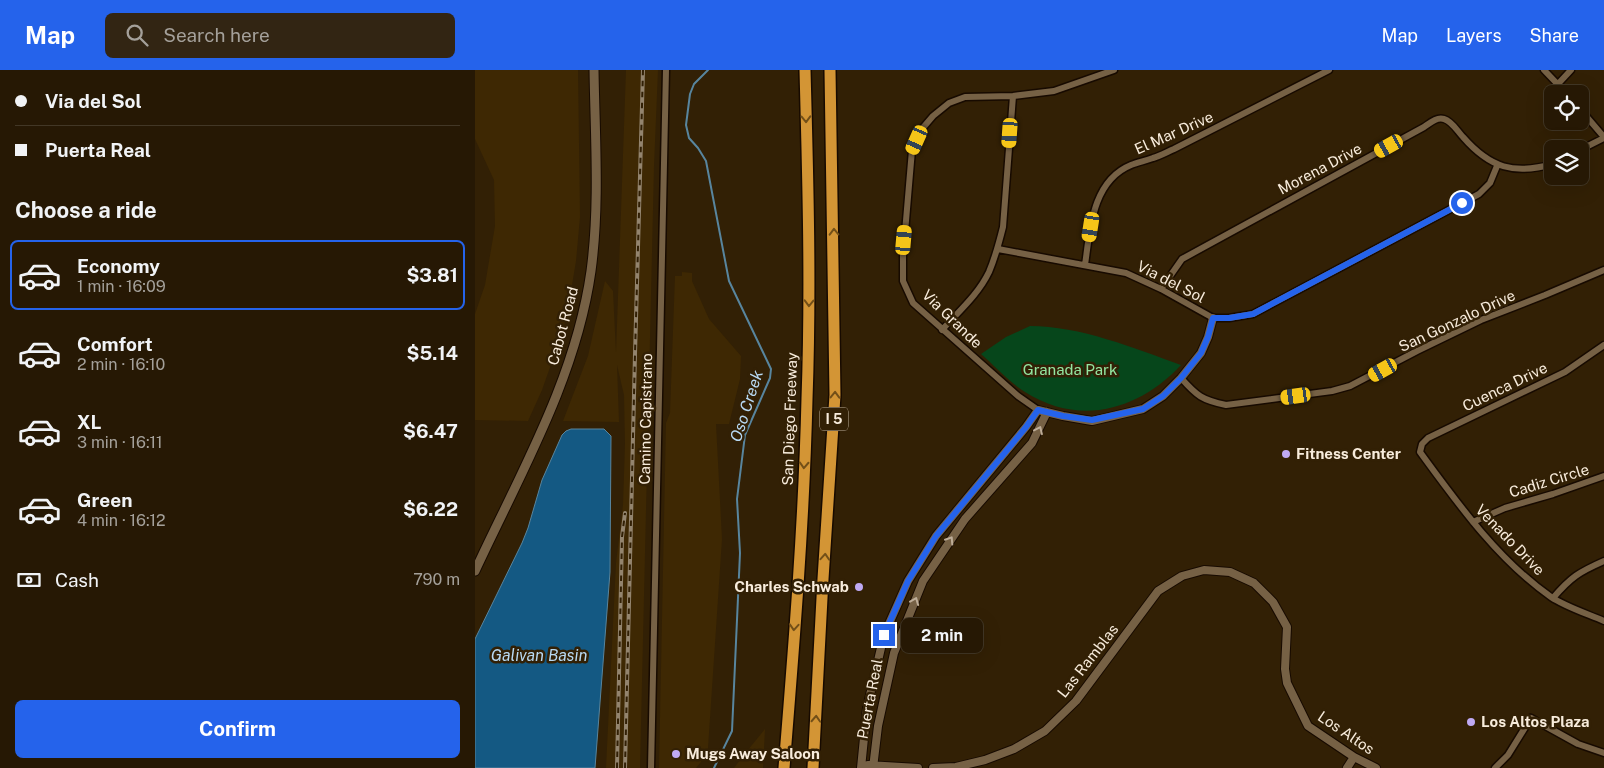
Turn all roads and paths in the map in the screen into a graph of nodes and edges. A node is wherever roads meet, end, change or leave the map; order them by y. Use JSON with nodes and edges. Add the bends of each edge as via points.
{"nodes":[{"id":1,"x":594,"y":70,"type":"edge"},
{"id":2,"x":666,"y":70,"type":"edge"},
{"id":3,"x":805,"y":70,"type":"edge"},
{"id":4,"x":830,"y":70,"type":"edge"},
{"id":5,"x":1114,"y":70,"type":"edge"},
{"id":6,"x":1329,"y":70,"type":"edge"},
{"id":7,"x":1544,"y":70,"type":"edge"},
{"id":8,"x":1571,"y":70,"type":"edge"},
{"id":9,"x":1558,"y":84,"type":"joint"},
{"id":10,"x":1013,"y":96,"type":"junction"},
{"id":11,"x":1589,"y":120,"type":"edge"},
{"id":12,"x":1604,"y":138,"type":"edge"},
{"id":13,"x":1589,"y":146,"type":"edge"},
{"id":14,"x":1497,"y":166,"type":"junction"},
{"id":15,"x":1544,"y":166,"type":"edge"},
{"id":16,"x":998,"y":249,"type":"junction"},
{"id":17,"x":1085,"y":265,"type":"junction"},
{"id":18,"x":1604,"y":270,"type":"edge"},
{"id":19,"x":1161,"y":289,"type":"junction"},
{"id":20,"x":1213,"y":318,"type":"junction"},
{"id":21,"x":942,"y":330,"type":"junction"},
{"id":22,"x":1604,"y":345,"type":"edge"},
{"id":23,"x":1181,"y":378,"type":"junction"},
{"id":24,"x":1038,"y":410,"type":"junction"},
{"id":25,"x":1047,"y":412,"type":"junction"},
{"id":26,"x":1420,"y":452,"type":"joint"},
{"id":27,"x":1604,"y":476,"type":"edge"},
{"id":28,"x":1473,"y":522,"type":"junction"},
{"id":29,"x":1604,"y":561,"type":"edge"},
{"id":30,"x":475,"y":571,"type":"edge"},
{"id":31,"x":1254,"y":583,"type":"joint"},
{"id":32,"x":1553,"y":598,"type":"junction"},
{"id":33,"x":1604,"y":621,"type":"edge"},
{"id":34,"x":1604,"y":753,"type":"edge"},
{"id":35,"x":1354,"y":757,"type":"junction"},
{"id":36,"x":861,"y":767,"type":"edge"},
{"id":37,"x":873,"y":767,"type":"edge"},
{"id":38,"x":651,"y":768,"type":"edge"},
{"id":39,"x":784,"y":768,"type":"edge"},
{"id":40,"x":813,"y":768,"type":"edge"},
{"id":41,"x":918,"y":768,"type":"edge"},
{"id":42,"x":933,"y":768,"type":"edge"},
{"id":43,"x":1347,"y":768,"type":"edge"},
{"id":44,"x":1376,"y":768,"type":"edge"},
{"id":45,"x":1495,"y":768,"type":"edge"}],
"edges":[{"from":1,"to":30,"type":"main road","name":"Cabot Road","via":[[596,223],[591,271],[579,330],[557,394]]},
{"from":2,"to":38,"type":"street","name":"Camino Capistrano"},
{"from":3,"to":39,"type":"highway","name":"San Diego Freeway","number":"I 5","one_way":true,"via":[[809,254],[807,399]]},
{"from":40,"to":4,"type":"highway","number":"I 5","one_way":true,"via":[[835,395]]},
{"from":5,"to":10,"type":"street","name":"Via Grande","via":[[1054,91]]},
{"from":6,"to":17,"type":"street","name":"El Mar Drive","via":[[1174,149],[1129,165],[1113,177],[1095,207]]},
{"from":7,"to":9,"type":"street"},
{"from":8,"to":9,"type":"street"},
{"from":10,"to":16,"type":"street","via":[[1003,228]]},
{"from":10,"to":21,"type":"street","name":"Via Grande","via":[[965,97],[949,103],[921,130],[912,150],[903,281],[913,303]]},
{"from":11,"to":12,"type":"street"},
{"from":12,"to":13,"type":"street"},
{"from":14,"to":15,"type":"street","via":[[1520,169]]},
{"from":14,"to":19,"type":"street","name":"Morena Drive","via":[[1472,147],[1445,119],[1436,119],[1182,259]]},
{"from":14,"to":20,"type":"street","name":"Via del Sol","via":[[1490,183],[1479,194],[1253,314]]},
{"from":16,"to":17,"type":"street","name":"Via del Sol"},
{"from":16,"to":21,"type":"street","via":[[974,295]]},
{"from":17,"to":19,"type":"street","name":"Via del Sol","via":[[1126,273]]},
{"from":18,"to":23,"type":"street","name":"San Gonzalo Drive","via":[[1481,320],[1366,379],[1332,391],[1226,405],[1209,402],[1195,394]]},
{"from":19,"to":20,"type":"street","name":"Via del Sol"},
{"from":20,"to":23,"type":"street","via":[[1201,353]]},
{"from":21,"to":24,"type":"street","name":"Via Grande"},
{"from":22,"to":26,"type":"street","name":"Cuenca Drive","via":[[1565,372],[1428,438]]},
{"from":23,"to":25,"type":"street","via":[[1163,396],[1143,409],[1092,420]]},
{"from":24,"to":25,"type":"street"},
{"from":24,"to":36,"type":"street","name":"Puerta Real","via":[[936,536],[908,581],[884,635],[867,708]]},
{"from":37,"to":25,"type":"street","name":"Puerta Real","one_way":true,"via":[[877,726],[894,652],[923,581],[965,519],[1033,443]]},
{"from":26,"to":28,"type":"street","name":"Venado Drive"},
{"from":27,"to":28,"type":"street","name":"Cadiz Circle","via":[[1505,508]]},
{"from":28,"to":32,"type":"street","name":"Venado Drive","via":[[1521,574]]},
{"from":29,"to":32,"type":"street","via":[[1567,582]]},
{"from":31,"to":35,"type":"street","name":"Los Altos","via":[[1273,602],[1287,626],[1287,683],[1308,726]]},
{"from":31,"to":42,"type":"street","name":"Las Ramblas","via":[[1230,572],[1204,570],[1182,576],[1158,591],[1076,701],[1045,731],[1014,749],[979,762]]},
{"from":32,"to":33,"type":"street","name":"Venado Drive"},
{"from":34,"to":45,"type":"street","via":[[1578,744],[1531,718],[1508,755]]},
{"from":35,"to":43,"type":"street"},
{"from":35,"to":44,"type":"street","name":"Los Altos"},
{"from":36,"to":37,"type":"street"},
{"from":37,"to":41,"type":"street"}]}
